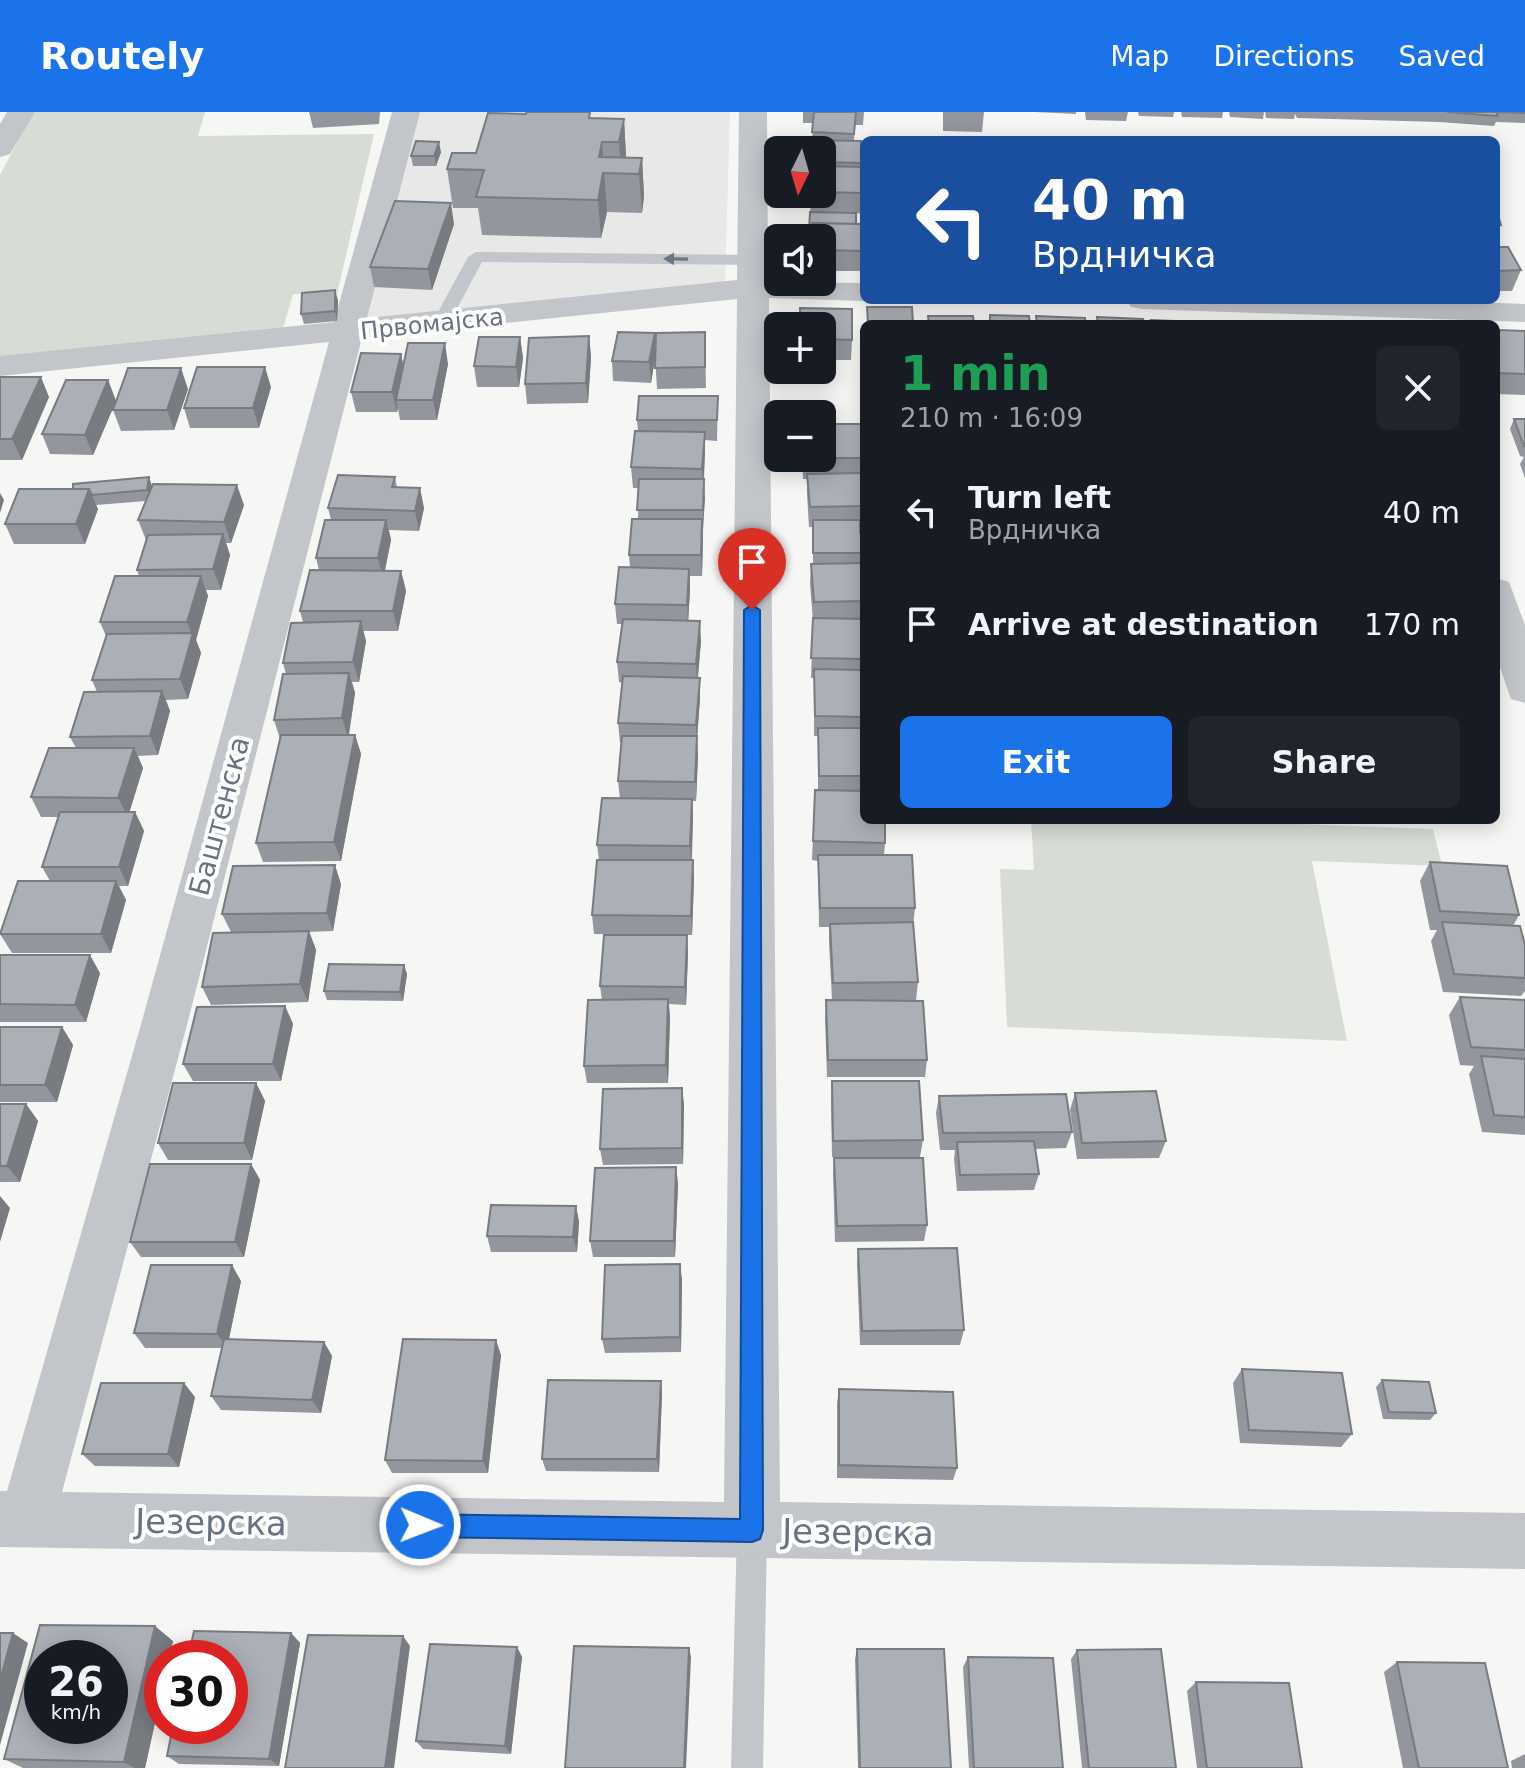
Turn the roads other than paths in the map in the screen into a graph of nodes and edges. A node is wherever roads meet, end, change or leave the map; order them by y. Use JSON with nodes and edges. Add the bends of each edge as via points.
{"nodes":[{"id":1,"x":21,"y":112,"type":"edge"},
{"id":2,"x":406,"y":112,"type":"edge"},
{"id":3,"x":753,"y":112,"type":"edge"},
{"id":4,"x":0,"y":148,"type":"edge"},
{"id":5,"x":754,"y":274,"type":"junction"},
{"id":6,"x":860,"y":291,"type":"edge"},
{"id":7,"x":1210,"y":304,"type":"edge"},
{"id":8,"x":1525,"y":313,"type":"edge"},
{"id":9,"x":1416,"y":316,"type":"edge"},
{"id":10,"x":441,"y":323,"type":"junction"},
{"id":11,"x":346,"y":333,"type":"junction"},
{"id":12,"x":0,"y":366,"type":"edge"},
{"id":13,"x":1500,"y":605,"type":"edge"},
{"id":14,"x":1525,"y":689,"type":"edge"},
{"id":15,"x":14,"y":1519,"type":"edge"},
{"id":16,"x":752,"y":1530,"type":"junction"},
{"id":17,"x":1525,"y":1541,"type":"edge"},
{"id":18,"x":747,"y":1768,"type":"edge"}],
"edges":[{"from":1,"to":4,"type":"street"},
{"from":2,"to":11,"type":"street","name":"Баштенска"},
{"from":3,"to":5,"type":"street"},
{"from":5,"to":6,"type":"street","name":"Првомајска"},
{"from":5,"to":10,"type":"street","name":"Првомајска"},
{"from":5,"to":10,"type":"lane","one_way":true,"via":[[476,257]]},
{"from":5,"to":16,"type":"street"},
{"from":7,"to":9,"type":"street"},
{"from":8,"to":9,"type":"street"},
{"from":10,"to":11,"type":"street","name":"Првомајска"},
{"from":11,"to":12,"type":"street","name":"Првомајска"},
{"from":11,"to":15,"type":"street","name":"Баштенска","via":[[165,1021]]},
{"from":13,"to":14,"type":"street"},
{"from":15,"to":16,"type":"street","name":"Језерска"},
{"from":16,"to":17,"type":"street","name":"Језерска"},
{"from":16,"to":18,"type":"lane"}]}
